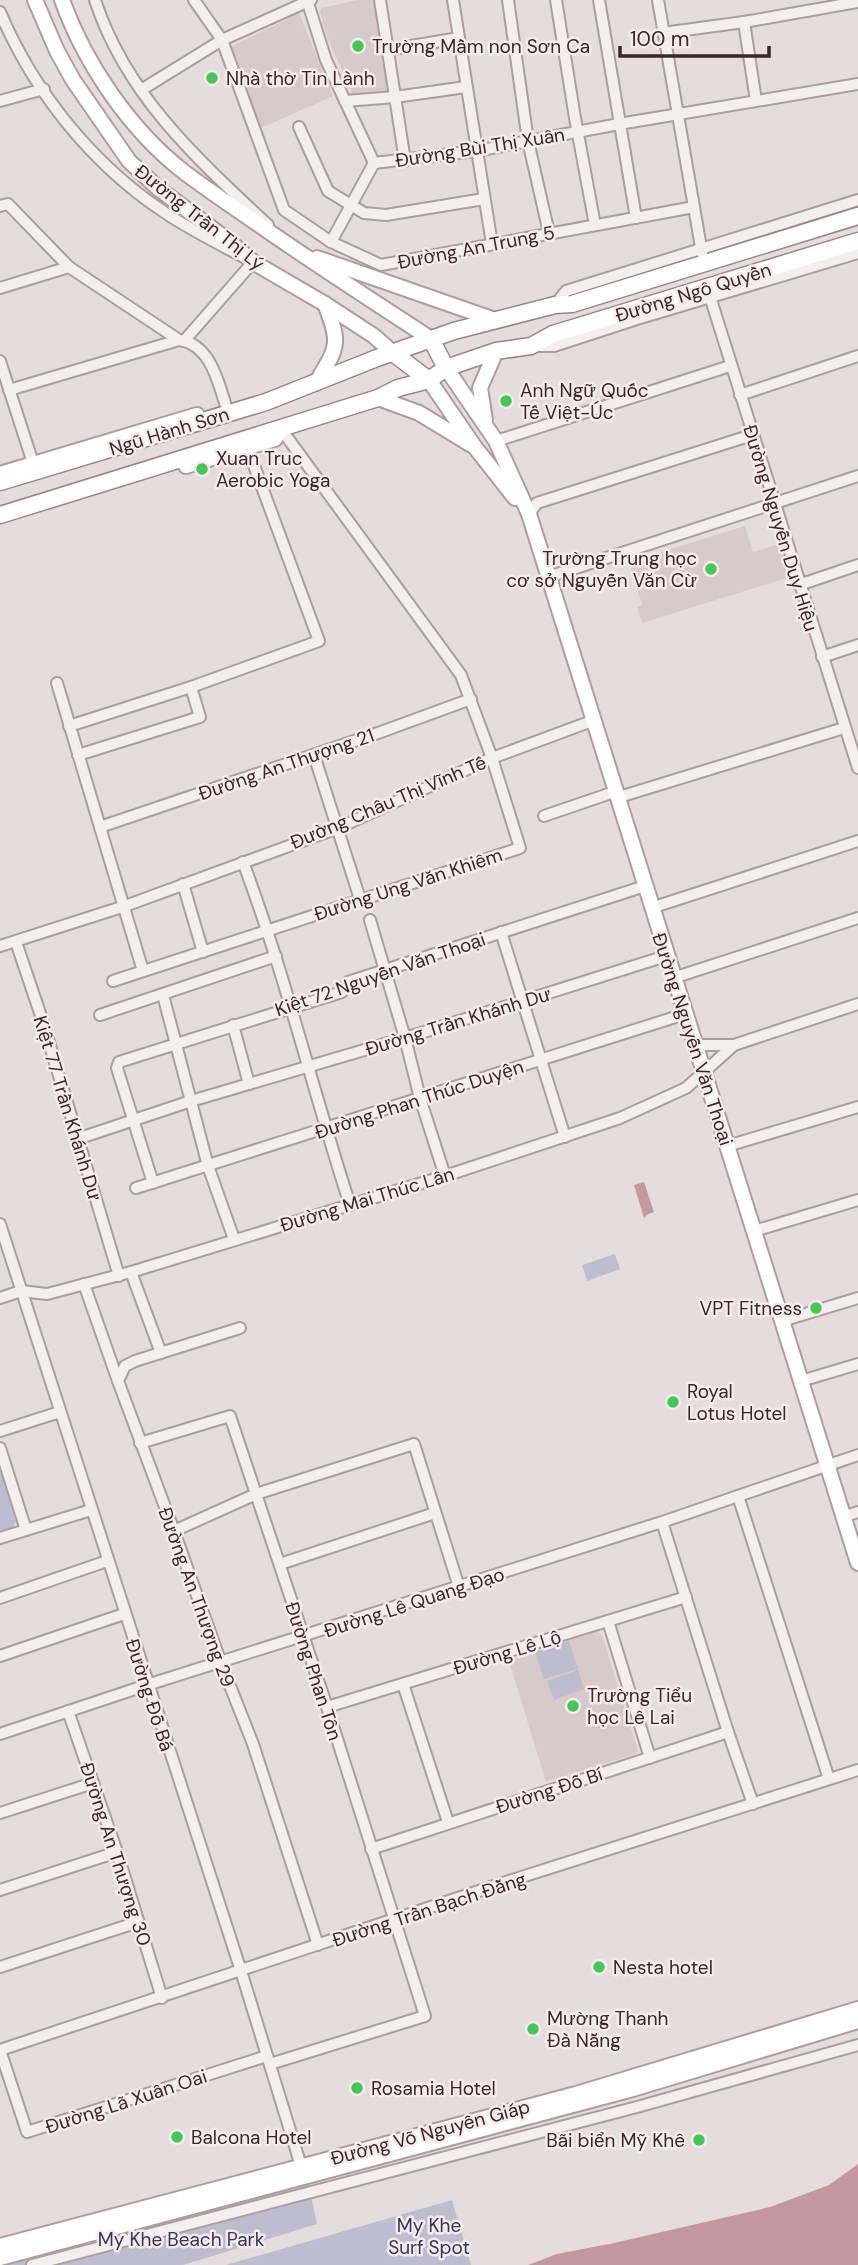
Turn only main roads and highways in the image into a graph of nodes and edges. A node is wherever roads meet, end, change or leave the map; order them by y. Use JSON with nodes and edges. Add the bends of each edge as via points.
{"nodes":[{"id":1,"x":35,"y":0,"type":"edge"},
{"id":2,"x":62,"y":0,"type":"edge"},
{"id":3,"x":858,"y":216,"type":"edge"},
{"id":4,"x":858,"y":241,"type":"edge"},
{"id":5,"x":296,"y":251,"type":"junction"},
{"id":6,"x":326,"y":303,"type":"junction"},
{"id":7,"x":495,"y":320,"type":"junction"},
{"id":8,"x":431,"y":339,"type":"junction"},
{"id":9,"x":496,"y":351,"type":"junction"},
{"id":10,"x":393,"y":353,"type":"junction"},
{"id":11,"x":446,"y":368,"type":"junction"},
{"id":12,"x":429,"y":380,"type":"junction"},
{"id":13,"x":316,"y":383,"type":"junction"},
{"id":14,"x":378,"y":398,"type":"junction"},
{"id":15,"x":250,"y":407,"type":"junction"},
{"id":16,"x":485,"y":425,"type":"junction"},
{"id":17,"x":246,"y":444,"type":"junction"},
{"id":18,"x":474,"y":446,"type":"junction"},
{"id":19,"x":0,"y":474,"type":"edge"},
{"id":20,"x":0,"y":482,"type":"edge"},
{"id":21,"x":0,"y":514,"type":"edge"},
{"id":22,"x":529,"y":514,"type":"junction"},
{"id":23,"x":0,"y":522,"type":"edge"},
{"id":24,"x":858,"y":1563,"type":"edge"},
{"id":25,"x":858,"y":2009,"type":"edge"},
{"id":26,"x":858,"y":2021,"type":"edge"},
{"id":27,"x":302,"y":2171,"type":"junction"},
{"id":28,"x":0,"y":2246,"type":"edge"},
{"id":29,"x":0,"y":2258,"type":"edge"}],
"edges":[{"from":1,"to":6,"type":"main road","name":"Đường Trần Thị Lý","via":[[73,80],[129,161],[253,262]]},
{"from":2,"to":5,"type":"main road","name":"Đường Trần Thị Lý","via":[[86,52],[135,123],[182,171]]},
{"from":3,"to":7,"type":"highway","name":"Đường Ngô Quyền","via":[[702,256],[572,304]]},
{"from":4,"to":9,"type":"highway","name":"Đường Ngô Quyền","via":[[708,293],[553,334],[531,346]]},
{"from":5,"to":7,"type":"main road"},
{"from":5,"to":8,"type":"main road","name":"Đường Trần Thị Lý"},
{"from":6,"to":10,"type":"main road","name":"Đường Trần Thị Lý"},
{"from":6,"to":13,"type":"main road","via":[[336,331],[334,352]]},
{"from":7,"to":8,"type":"highway","name":"Đường Ngô Quyền"},
{"from":8,"to":10,"type":"highway","name":"Đường Ngô Quyền"},
{"from":8,"to":11,"type":"highway"},
{"from":9,"to":11,"type":"highway","name":"Đường Ngô Quyền"},
{"from":9,"to":16,"type":"main road","via":[[480,388]]},
{"from":10,"to":12,"type":"highway"},
{"from":10,"to":13,"type":"highway","name":"Đường Ngô Quyền"},
{"from":11,"to":12,"type":"highway","name":"Đường Ngô Quyền"},
{"from":11,"to":16,"type":"main road","name":"Đường Nguyễn Văn Thoại"},
{"from":12,"to":14,"type":"highway","name":"Đường Ngô Quyền"},
{"from":12,"to":18,"type":"main road","name":"Đường Nguyễn Văn Thoại"},
{"from":13,"to":15,"type":"highway","name":"Đường Ngô Quyền"},
{"from":14,"to":17,"type":"highway","name":"Đường Ngô Quyền"},
{"from":14,"to":18,"type":"main road","via":[[419,413]]},
{"from":15,"to":19,"type":"main road","name":"Ngũ Hành Sơn","via":[[226,406]]},
{"from":15,"to":20,"type":"highway","name":"Ngũ Hành Sơn"},
{"from":16,"to":22,"type":"main road","name":"Đường Nguyễn Văn Thoại"},
{"from":17,"to":21,"type":"highway","name":"Đường Ngô Quyền"},
{"from":17,"to":23,"type":"main road","name":"Ngũ Hành Sơn"},
{"from":18,"to":22,"type":"main road","name":"Đường Nguyễn Văn Thoại"},
{"from":22,"to":24,"type":"main road","name":"Đường Nguyễn Văn Thoại"},
{"from":25,"to":27,"type":"main road","name":"Đường Võ Nguyên Giáp"},
{"from":26,"to":27,"type":"main road","name":"Đường Võ Nguyên Giáp","via":[[633,2089]]},
{"from":27,"to":28,"type":"main road","name":"Đường Võ Nguyên Giáp"},
{"from":27,"to":29,"type":"main road","name":"Đường Võ Nguyên Giáp"}]}
